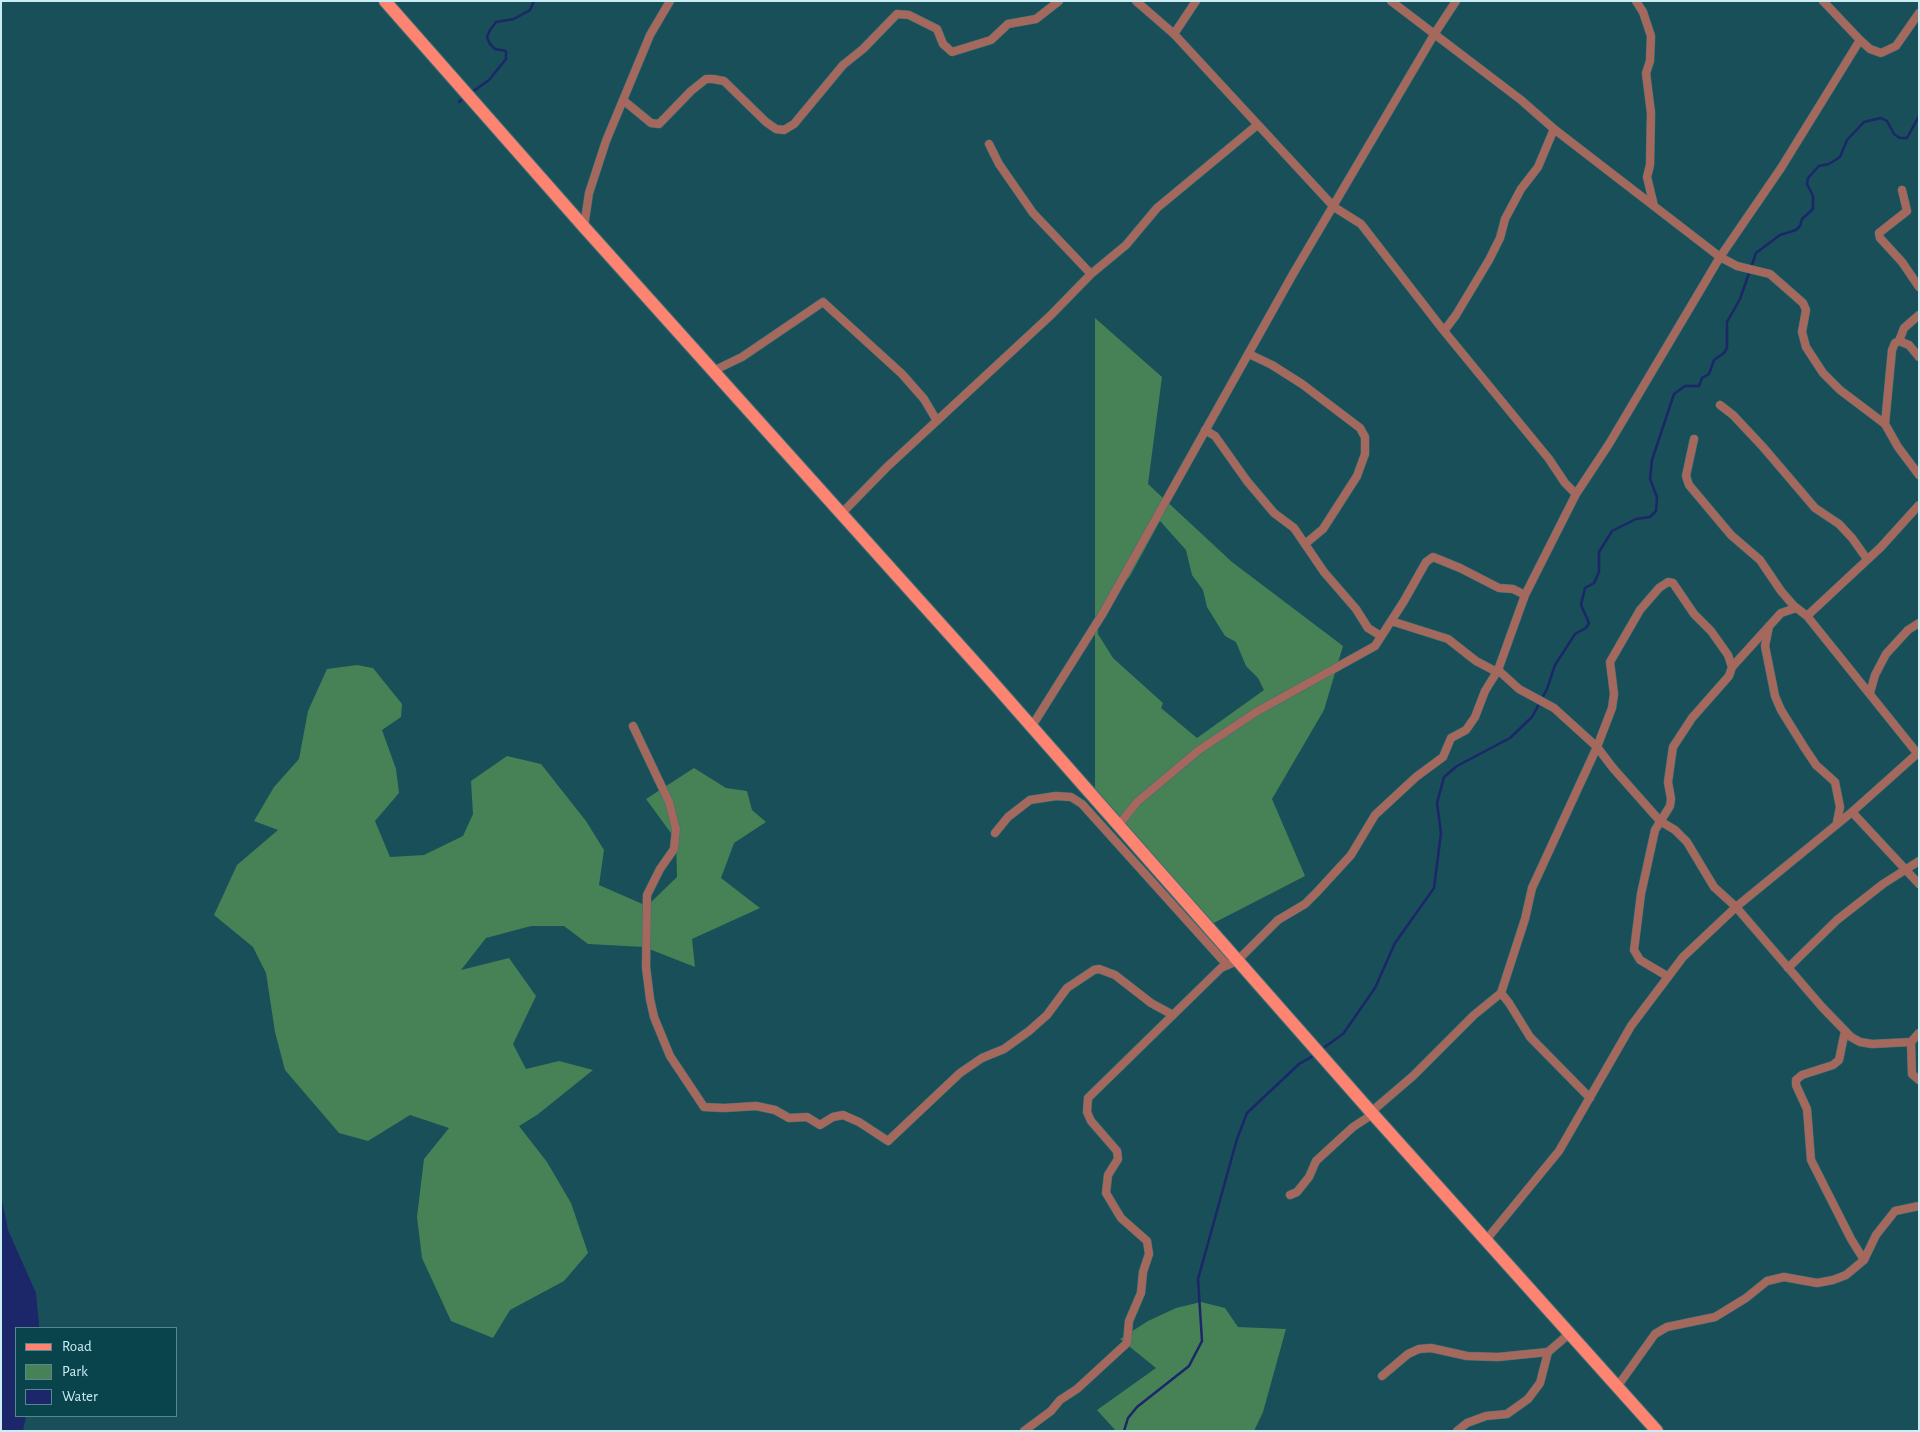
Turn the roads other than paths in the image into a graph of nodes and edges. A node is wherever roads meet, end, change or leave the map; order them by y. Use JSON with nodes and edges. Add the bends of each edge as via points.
{"nodes":[{"id":1,"x":385,"y":1,"type":"edge"},
{"id":2,"x":670,"y":1,"type":"edge"},
{"id":3,"x":1059,"y":1,"type":"edge"},
{"id":4,"x":1136,"y":1,"type":"edge"},
{"id":5,"x":1196,"y":1,"type":"edge"},
{"id":6,"x":1391,"y":1,"type":"edge"},
{"id":7,"x":1456,"y":1,"type":"edge"},
{"id":8,"x":1636,"y":1,"type":"edge"},
{"id":9,"x":1823,"y":1,"type":"edge"},
{"id":10,"x":1919,"y":13,"type":"edge"},
{"id":11,"x":1434,"y":33,"type":"junction"},
{"id":12,"x":1174,"y":34,"type":"junction"},
{"id":13,"x":1860,"y":40,"type":"junction"},
{"id":14,"x":623,"y":100,"type":"junction"},
{"id":15,"x":1256,"y":126,"type":"junction"},
{"id":16,"x":1554,"y":129,"type":"junction"},
{"id":17,"x":989,"y":144,"type":"dead end"},
{"id":18,"x":1902,"y":190,"type":"dead end"},
{"id":19,"x":1654,"y":206,"type":"junction"},
{"id":20,"x":1334,"y":207,"type":"junction"},
{"id":21,"x":584,"y":227,"type":"junction"},
{"id":22,"x":1720,"y":257,"type":"junction"},
{"id":23,"x":1091,"y":274,"type":"junction"},
{"id":24,"x":1919,"y":287,"type":"edge"},
{"id":25,"x":1919,"y":315,"type":"edge"},
{"id":26,"x":1444,"y":331,"type":"junction"},
{"id":27,"x":1899,"y":341,"type":"junction"},
{"id":28,"x":1249,"y":354,"type":"junction"},
{"id":29,"x":1919,"y":357,"type":"edge"},
{"id":30,"x":713,"y":371,"type":"junction"},
{"id":31,"x":1720,"y":405,"type":"dead end"},
{"id":32,"x":937,"y":421,"type":"junction"},
{"id":33,"x":1885,"y":424,"type":"junction"},
{"id":34,"x":1205,"y":430,"type":"junction"},
{"id":35,"x":1694,"y":439,"type":"dead end"},
{"id":36,"x":1919,"y":475,"type":"edge"},
{"id":37,"x":1576,"y":494,"type":"junction"},
{"id":38,"x":1919,"y":505,"type":"edge"},
{"id":39,"x":842,"y":514,"type":"junction"},
{"id":40,"x":1305,"y":544,"type":"junction"},
{"id":41,"x":1867,"y":559,"type":"junction"},
{"id":42,"x":1525,"y":595,"type":"junction"},
{"id":43,"x":1796,"y":608,"type":"junction"},
{"id":44,"x":1807,"y":616,"type":"junction"},
{"id":45,"x":1391,"y":621,"type":"junction"},
{"id":46,"x":1919,"y":623,"type":"edge"},
{"id":47,"x":1768,"y":626,"type":"junction"},
{"id":48,"x":1381,"y":636,"type":"junction"},
{"id":49,"x":1732,"y":668,"type":"junction"},
{"id":50,"x":1498,"y":671,"type":"junction"},
{"id":51,"x":1870,"y":693,"type":"junction"},
{"id":52,"x":633,"y":726,"type":"dead end"},
{"id":53,"x":1032,"y":726,"type":"junction"},
{"id":54,"x":1597,"y":747,"type":"junction"},
{"id":55,"x":1918,"y":752,"type":"edge"},
{"id":56,"x":1852,"y":812,"type":"junction"},
{"id":57,"x":1660,"y":821,"type":"junction"},
{"id":58,"x":1837,"y":822,"type":"junction"},
{"id":59,"x":1118,"y":826,"type":"junction"},
{"id":60,"x":995,"y":833,"type":"dead end"},
{"id":61,"x":1919,"y":861,"type":"edge"},
{"id":62,"x":1904,"y":870,"type":"junction"},
{"id":63,"x":1919,"y":884,"type":"edge"},
{"id":64,"x":1736,"y":907,"type":"junction"},
{"id":65,"x":1232,"y":963,"type":"junction"},
{"id":66,"x":1788,"y":968,"type":"junction"},
{"id":67,"x":1668,"y":976,"type":"junction"},
{"id":68,"x":1500,"y":993,"type":"junction"},
{"id":69,"x":1173,"y":1015,"type":"junction"},
{"id":70,"x":1845,"y":1030,"type":"junction"},
{"id":71,"x":1919,"y":1033,"type":"edge"},
{"id":72,"x":1911,"y":1042,"type":"junction"},
{"id":73,"x":1919,"y":1080,"type":"edge"},
{"id":74,"x":1590,"y":1098,"type":"junction"},
{"id":75,"x":1372,"y":1113,"type":"junction"},
{"id":76,"x":1290,"y":1195,"type":"dead end"},
{"id":77,"x":1919,"y":1206,"type":"edge"},
{"id":78,"x":1486,"y":1240,"type":"junction"},
{"id":79,"x":1864,"y":1260,"type":"junction"},
{"id":80,"x":1569,"y":1334,"type":"junction"},
{"id":81,"x":1548,"y":1352,"type":"junction"},
{"id":82,"x":1382,"y":1376,"type":"dead end"},
{"id":83,"x":1617,"y":1387,"type":"junction"},
{"id":84,"x":1024,"y":1431,"type":"edge"},
{"id":85,"x":1457,"y":1431,"type":"edge"},
{"id":86,"x":1658,"y":1431,"type":"edge"}],
"edges":[{"from":1,"to":21,"type":"main road"},
{"from":2,"to":14,"type":"street","via":[[650,36]]},
{"from":3,"to":14,"type":"street","via":[[1036,19],[1008,24],[991,40],[952,52],[943,44],[937,29],[909,15],[897,14],[843,65],[794,124],[784,130],[771,125],[724,81],[706,79],[659,124],[651,123]]},
{"from":4,"to":12,"type":"street"},
{"from":5,"to":12,"type":"street"},
{"from":6,"to":11,"type":"street"},
{"from":7,"to":11,"type":"street"},
{"from":8,"to":19,"type":"street","via":[[1651,36],[1646,73],[1651,113],[1647,177]]},
{"from":9,"to":13,"type":"street"},
{"from":10,"to":13,"type":"street","via":[[1896,46],[1881,53]]},
{"from":11,"to":16,"type":"street"},
{"from":11,"to":20,"type":"street"},
{"from":12,"to":15,"type":"street"},
{"from":13,"to":22,"type":"street","via":[[1782,168]]},
{"from":14,"to":21,"type":"street","via":[[589,193]]},
{"from":15,"to":20,"type":"street"},
{"from":15,"to":23,"type":"street","via":[[1157,208],[1126,245]]},
{"from":16,"to":19,"type":"street"},
{"from":16,"to":26,"type":"street","via":[[1538,167],[1521,189],[1505,219],[1489,260]]},
{"from":17,"to":23,"type":"street","via":[[999,164],[1034,213]]},
{"from":18,"to":24,"type":"street","via":[[1907,211],[1879,233]]},
{"from":19,"to":22,"type":"street"},
{"from":20,"to":26,"type":"street","via":[[1361,224]]},
{"from":20,"to":28,"type":"street"},
{"from":21,"to":30,"type":"main road"},
{"from":22,"to":33,"type":"street","via":[[1737,266],[1770,274],[1803,303],[1806,310],[1802,332],[1806,347],[1822,374]]},
{"from":22,"to":37,"type":"street"},
{"from":23,"to":32,"type":"street"},
{"from":25,"to":27,"type":"street","via":[[1904,328]]},
{"from":26,"to":37,"type":"street"},
{"from":27,"to":29,"type":"street","via":[[1909,345]]},
{"from":27,"to":33,"type":"street","via":[[1892,350]]},
{"from":28,"to":34,"type":"street"},
{"from":28,"to":40,"type":"street","via":[[1302,384],[1360,428],[1365,437],[1365,454],[1357,476],[1323,529]]},
{"from":30,"to":32,"type":"street","via":[[742,357],[823,302],[902,374],[924,398]]},
{"from":30,"to":39,"type":"main road"},
{"from":31,"to":41,"type":"street","via":[[1763,447],[1815,508],[1834,520],[1852,538]]},
{"from":32,"to":39,"type":"street"},
{"from":33,"to":36,"type":"street"},
{"from":34,"to":40,"type":"street","via":[[1215,436],[1247,481],[1274,513],[1294,528]]},
{"from":34,"to":53,"type":"street","via":[[1102,613]]},
{"from":35,"to":43,"type":"street","via":[[1686,469],[1689,485],[1730,535],[1760,560]]},
{"from":37,"to":42,"type":"street"},
{"from":38,"to":41,"type":"street"},
{"from":39,"to":53,"type":"main road"},
{"from":40,"to":48,"type":"street","via":[[1368,628]]},
{"from":41,"to":44,"type":"street"},
{"from":42,"to":45,"type":"street","via":[[1513,589],[1499,588],[1433,557],[1426,562]]},
{"from":42,"to":50,"type":"street"},
{"from":43,"to":44,"type":"street"},
{"from":43,"to":47,"type":"street","via":[[1781,612]]},
{"from":44,"to":51,"type":"street"},
{"from":45,"to":48,"type":"street"},
{"from":45,"to":50,"type":"street","via":[[1448,639],[1476,661]]},
{"from":46,"to":51,"type":"street","via":[[1886,654]]},
{"from":47,"to":49,"type":"street"},
{"from":47,"to":58,"type":"street","via":[[1765,646],[1775,696],[1804,747],[1835,782],[1840,807]]},
{"from":48,"to":59,"type":"street","via":[[1374,646],[1265,707],[1199,750],[1137,802]]},
{"from":49,"to":54,"type":"street","via":[[1728,655],[1711,631],[1694,614],[1673,583],[1668,582],[1640,610],[1610,662],[1614,694],[1612,708]]},
{"from":49,"to":57,"type":"street","via":[[1673,747],[1668,782],[1670,806]]},
{"from":50,"to":54,"type":"street","via":[[1519,689],[1554,708]]},
{"from":50,"to":65,"type":"street","via":[[1484,691],[1475,717],[1466,730],[1451,738],[1444,757],[1416,777],[1375,815],[1351,855],[1305,904],[1278,920]]},
{"from":51,"to":55,"type":"street"},
{"from":52,"to":69,"type":"street","via":[[669,802],[676,829],[674,849],[647,895],[647,985],[654,1017],[670,1056],[704,1107],[756,1106],[778,1111],[789,1118],[807,1117],[820,1126],[842,1115],[860,1122],[888,1141],[947,1084],[982,1058],[1004,1049],[1029,1031],[1067,988],[1094,970],[1114,975]]},
{"from":53,"to":59,"type":"main road"},
{"from":54,"to":57,"type":"street"},
{"from":54,"to":68,"type":"street","via":[[1532,888]]},
{"from":55,"to":56,"type":"street"},
{"from":56,"to":58,"type":"street"},
{"from":56,"to":62,"type":"street"},
{"from":57,"to":64,"type":"street","via":[[1687,842],[1714,887]]},
{"from":57,"to":67,"type":"street","via":[[1655,830],[1641,894],[1634,950],[1640,960]]},
{"from":58,"to":64,"type":"street"},
{"from":59,"to":65,"type":"main road"},
{"from":60,"to":65,"type":"street","via":[[1008,816],[1030,800],[1071,797],[1082,804]]},
{"from":61,"to":62,"type":"street"},
{"from":62,"to":63,"type":"street"},
{"from":62,"to":66,"type":"street","via":[[1837,920]]},
{"from":64,"to":66,"type":"street"},
{"from":64,"to":67,"type":"street","via":[[1708,931]]},
{"from":65,"to":69,"type":"street","via":[[1221,968]]},
{"from":65,"to":75,"type":"main road"},
{"from":66,"to":70,"type":"street"},
{"from":67,"to":74,"type":"street","via":[[1631,1026]]},
{"from":68,"to":74,"type":"street","via":[[1530,1037]]},
{"from":68,"to":75,"type":"street"},
{"from":69,"to":84,"type":"street","via":[[1092,1093],[1087,1103],[1091,1121],[1117,1151],[1118,1159],[1108,1175],[1106,1193],[1111,1205],[1142,1235],[1149,1247],[1140,1293],[1128,1321],[1127,1343]]},
{"from":70,"to":72,"type":"street","via":[[1860,1042]]},
{"from":70,"to":79,"type":"street","via":[[1838,1060],[1833,1065],[1802,1075],[1796,1080],[1796,1085],[1807,1108],[1811,1160],[1850,1239]]},
{"from":71,"to":72,"type":"street"},
{"from":72,"to":73,"type":"street","via":[[1912,1074]]},
{"from":74,"to":78,"type":"street","via":[[1559,1152]]},
{"from":75,"to":76,"type":"street","via":[[1316,1162],[1309,1177]]},
{"from":75,"to":78,"type":"main road"},
{"from":77,"to":79,"type":"street","via":[[1895,1211],[1876,1235]]},
{"from":78,"to":80,"type":"main road"},
{"from":79,"to":83,"type":"street","via":[[1846,1275],[1833,1280],[1817,1283],[1784,1277],[1767,1280],[1715,1317],[1667,1327],[1655,1334]]},
{"from":80,"to":81,"type":"street"},
{"from":80,"to":83,"type":"main road"},
{"from":81,"to":82,"type":"street","via":[[1498,1357],[1419,1349]]},
{"from":81,"to":85,"type":"street","via":[[1540,1383],[1528,1399],[1507,1414],[1486,1416]]},
{"from":83,"to":86,"type":"main road"}]}
